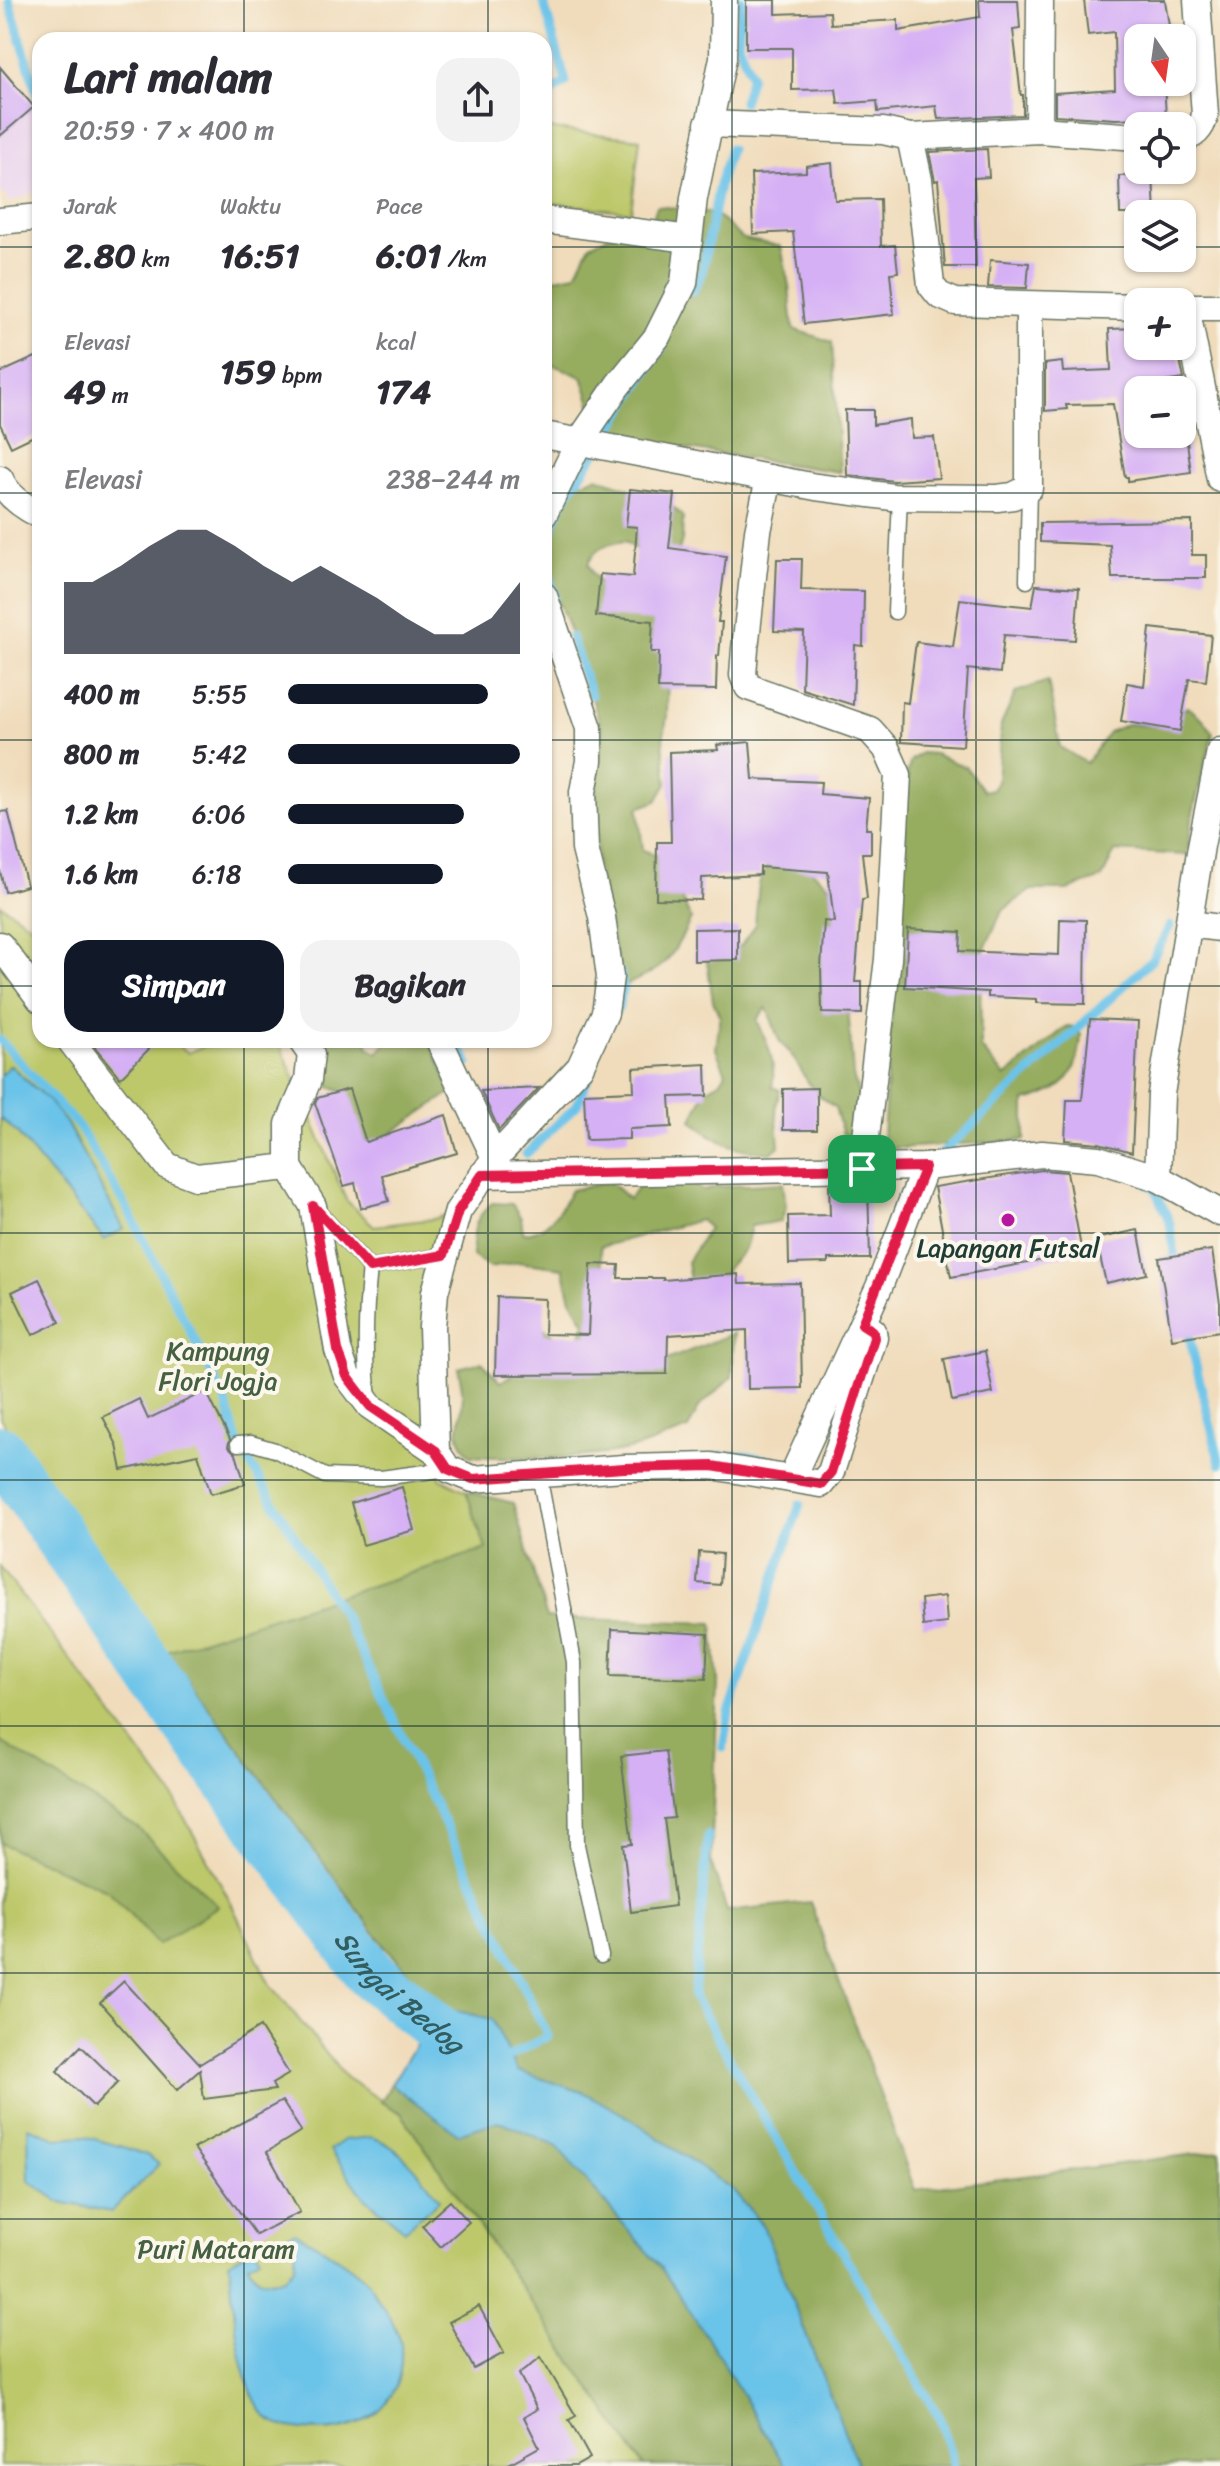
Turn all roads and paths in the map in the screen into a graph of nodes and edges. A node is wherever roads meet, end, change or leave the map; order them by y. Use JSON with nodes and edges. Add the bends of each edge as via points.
{"nodes":[{"id":1,"x":724,"y":0,"type":"edge"},
{"id":2,"x":1040,"y":0,"type":"edge"},
{"id":3,"x":1197,"y":0,"type":"edge"},
{"id":4,"x":708,"y":124,"type":"junction"},
{"id":5,"x":1039,"y":130,"type":"junction"},
{"id":6,"x":1196,"y":132,"type":"edge"},
{"id":7,"x":1124,"y":136,"type":"edge"},
{"id":8,"x":910,"y":137,"type":"junction"},
{"id":9,"x":32,"y":218,"type":"edge"},
{"id":10,"x":0,"y":221,"type":"edge"},
{"id":11,"x":552,"y":221,"type":"edge"},
{"id":12,"x":689,"y":239,"type":"junction"},
{"id":13,"x":1029,"y":305,"type":"junction"},
{"id":14,"x":1124,"y":307,"type":"edge"},
{"id":15,"x":1196,"y":307,"type":"edge"},
{"id":16,"x":1220,"y":307,"type":"edge"},
{"id":17,"x":1195,"y":360,"type":"edge"},
{"id":18,"x":552,"y":437,"type":"edge"},
{"id":19,"x":579,"y":442,"type":"junction"},
{"id":20,"x":769,"y":478,"type":"junction"},
{"id":21,"x":0,"y":479,"type":"edge"},
{"id":22,"x":1220,"y":479,"type":"edge"},
{"id":23,"x":1029,"y":488,"type":"junction"},
{"id":24,"x":900,"y":497,"type":"junction"},
{"id":25,"x":552,"y":498,"type":"edge"},
{"id":26,"x":32,"y":511,"type":"edge"},
{"id":27,"x":1027,"y":581,"type":"dead end"},
{"id":28,"x":895,"y":612,"type":"dead end"},
{"id":29,"x":552,"y":619,"type":"edge"},
{"id":30,"x":1220,"y":751,"type":"edge"},
{"id":31,"x":1189,"y":924,"type":"junction"},
{"id":32,"x":1220,"y":928,"type":"edge"},
{"id":33,"x":0,"y":945,"type":"edge"},
{"id":34,"x":32,"y":988,"type":"edge"},
{"id":35,"x":76,"y":1048,"type":"edge"},
{"id":36,"x":307,"y":1048,"type":"edge"},
{"id":37,"x":442,"y":1048,"type":"edge"},
{"id":38,"x":488,"y":1166,"type":"junction"},
{"id":39,"x":289,"y":1167,"type":"junction"},
{"id":40,"x":925,"y":1167,"type":"junction"},
{"id":41,"x":862,"y":1169,"type":"junction"},
{"id":42,"x":1158,"y":1178,"type":"junction"},
{"id":43,"x":313,"y":1206,"type":"junction"},
{"id":44,"x":1220,"y":1213,"type":"edge"},
{"id":45,"x":444,"y":1255,"type":"junction"},
{"id":46,"x":370,"y":1268,"type":"junction"},
{"id":47,"x":370,"y":1406,"type":"junction"},
{"id":48,"x":238,"y":1444,"type":"dead end"},
{"id":49,"x":442,"y":1460,"type":"junction"},
{"id":50,"x":539,"y":1474,"type":"junction"},
{"id":51,"x":601,"y":1956,"type":"dead end"}],
"edges":[{"from":1,"to":4,"type":"street","via":[[723,58]]},
{"from":2,"to":5,"type":"street"},
{"from":3,"to":6,"type":"street","via":[[1205,115]]},
{"from":4,"to":8,"type":"street","via":[[883,131]]},
{"from":4,"to":12,"type":"street"},
{"from":5,"to":7,"type":"street"},
{"from":5,"to":8,"type":"street"},
{"from":8,"to":13,"type":"street","via":[[931,285],[955,302]]},
{"from":9,"to":10,"type":"street"},
{"from":11,"to":12,"type":"street"},
{"from":12,"to":19,"type":"street","via":[[684,283],[657,337]]},
{"from":13,"to":14,"type":"street"},
{"from":13,"to":23,"type":"street"},
{"from":15,"to":16,"type":"street"},
{"from":17,"to":22,"type":"street"},
{"from":18,"to":19,"type":"street"},
{"from":19,"to":20,"type":"street"},
{"from":19,"to":25,"type":"street"},
{"from":20,"to":24,"type":"street"},
{"from":20,"to":41,"type":"street","via":[[745,649],[743,675],[748,687],[870,730],[886,748],[898,775],[888,959]]},
{"from":21,"to":26,"type":"street"},
{"from":23,"to":24,"type":"street","via":[[997,498]]},
{"from":23,"to":27,"type":"lane"},
{"from":24,"to":28,"type":"lane"},
{"from":29,"to":38,"type":"street","via":[[589,728],[585,849],[610,977],[605,1013],[580,1067]]},
{"from":30,"to":31,"type":"street"},
{"from":31,"to":32,"type":"street"},
{"from":31,"to":42,"type":"street","via":[[1161,1094]]},
{"from":33,"to":34,"type":"street"},
{"from":35,"to":39,"type":"street","via":[[167,1166],[196,1177]]},
{"from":36,"to":39,"type":"street","via":[[311,1054],[308,1080],[289,1124]]},
{"from":37,"to":38,"type":"street"},
{"from":38,"to":41,"type":"street"},
{"from":38,"to":45,"type":"street","via":[[458,1211]]},
{"from":39,"to":43,"type":"street"},
{"from":40,"to":41,"type":"street"},
{"from":40,"to":42,"type":"street","via":[[1042,1154],[1098,1159]]},
{"from":40,"to":50,"type":"street","via":[[862,1324],[791,1479],[712,1466]]},
{"from":42,"to":44,"type":"street"},
{"from":43,"to":46,"type":"lane"},
{"from":43,"to":47,"type":"street","via":[[338,1350],[347,1376]]},
{"from":45,"to":46,"type":"lane"},
{"from":45,"to":49,"type":"street","via":[[432,1327]]},
{"from":46,"to":47,"type":"lane","via":[[364,1356]]},
{"from":47,"to":49,"type":"street"},
{"from":48,"to":49,"type":"lane","via":[[275,1450],[325,1476],[381,1478]]},
{"from":49,"to":50,"type":"street","via":[[473,1479]]},
{"from":50,"to":51,"type":"lane","via":[[574,1662],[577,1845]]}]}
